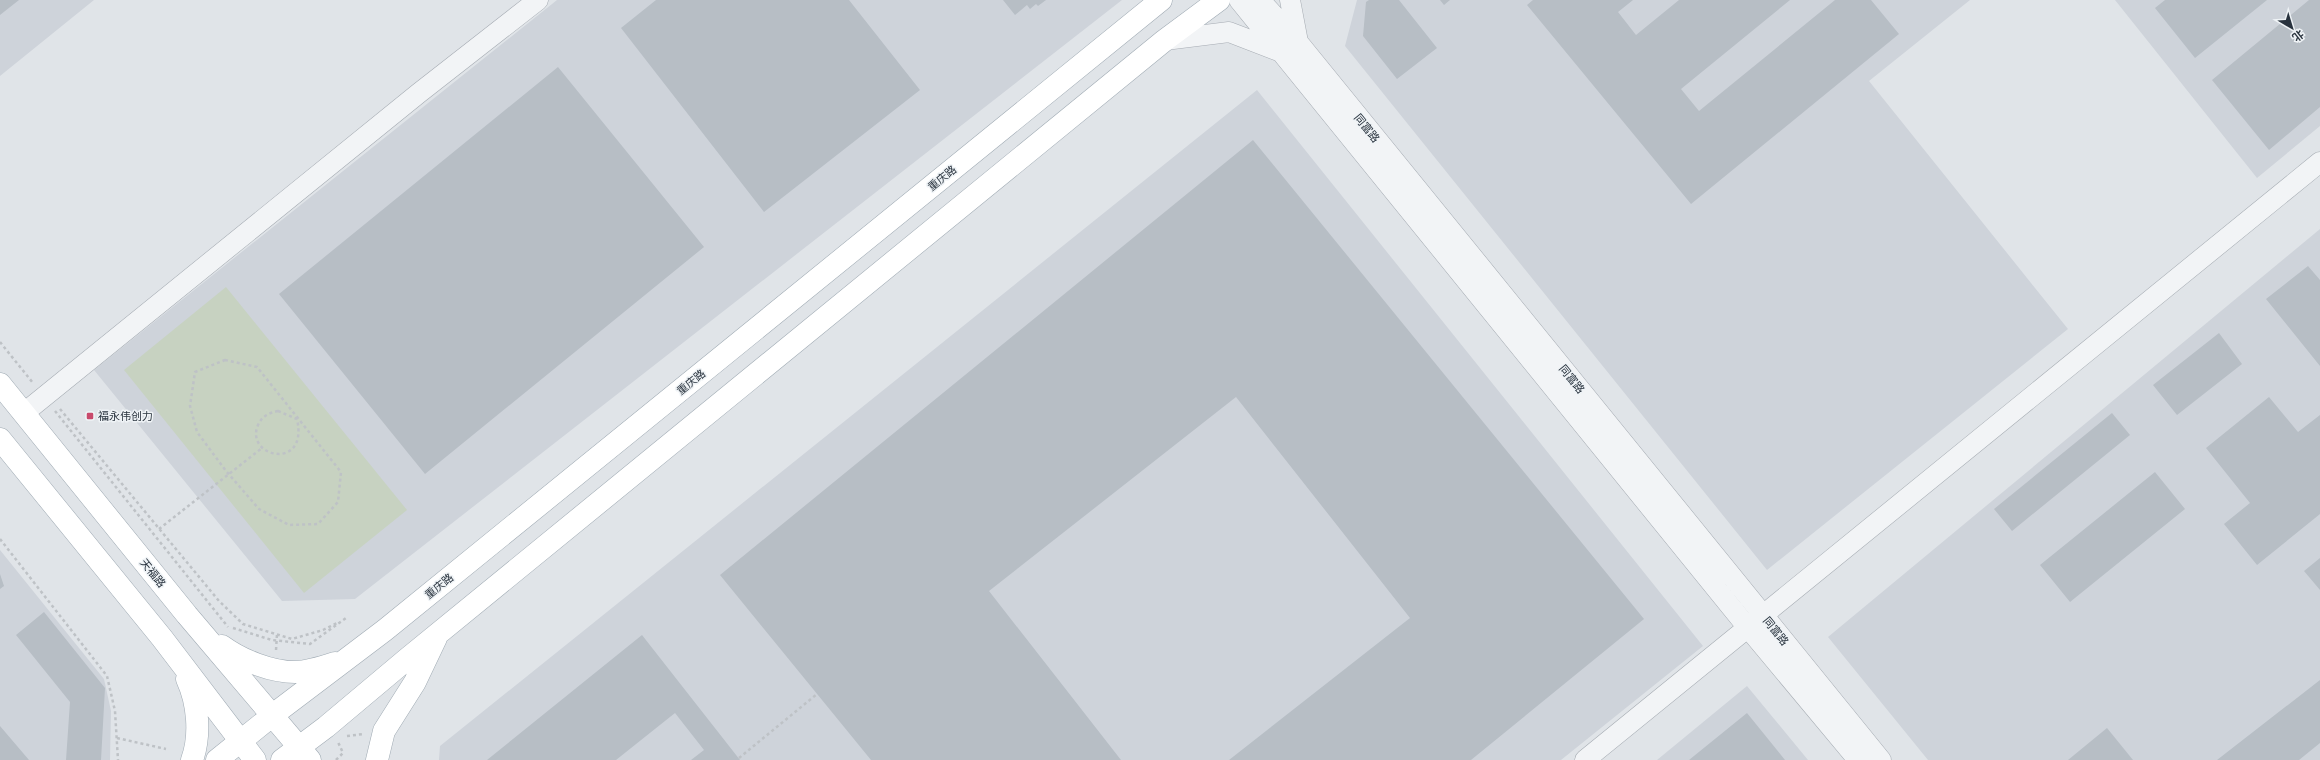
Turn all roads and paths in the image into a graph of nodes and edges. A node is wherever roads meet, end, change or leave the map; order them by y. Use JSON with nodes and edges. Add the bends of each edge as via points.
{"nodes":[{"id":1,"x":538,"y":0,"type":"edge"},
{"id":2,"x":1219,"y":0,"type":"edge"},
{"id":3,"x":1239,"y":0,"type":"edge"},
{"id":4,"x":1260,"y":0,"type":"edge"},
{"id":5,"x":1290,"y":0,"type":"edge"},
{"id":6,"x":1153,"y":4,"type":"edge"},
{"id":7,"x":1165,"y":40,"type":"junction"},
{"id":8,"x":1290,"y":48,"type":"junction"},
{"id":9,"x":2320,"y":162,"type":"edge"},
{"id":10,"x":0,"y":342,"type":"edge"},
{"id":11,"x":0,"y":384,"type":"edge"},
{"id":12,"x":44,"y":397,"type":"junction"},
{"id":13,"x":60,"y":409,"type":"dead end"},
{"id":14,"x":24,"y":413,"type":"junction"},
{"id":15,"x":297,"y":419,"type":"junction"},
{"id":16,"x":0,"y":439,"type":"edge"},
{"id":17,"x":262,"y":448,"type":"junction"},
{"id":18,"x":229,"y":474,"type":"junction"},
{"id":19,"x":159,"y":528,"type":"junction"},
{"id":20,"x":0,"y":539,"type":"edge"},
{"id":21,"x":1764,"y":616,"type":"junction"},
{"id":22,"x":1748,"y":628,"type":"junction"},
{"id":23,"x":439,"y":632,"type":"junction"},
{"id":24,"x":277,"y":634,"type":"junction"},
{"id":25,"x":206,"y":635,"type":"junction"},
{"id":26,"x":276,"y":640,"type":"junction"},
{"id":27,"x":348,"y":657,"type":"junction"},
{"id":28,"x":179,"y":663,"type":"junction"},
{"id":29,"x":276,"y":663,"type":"junction"},
{"id":30,"x":817,"y":694,"type":"dead end"},
{"id":31,"x":273,"y":715,"type":"junction"},
{"id":32,"x":117,"y":738,"type":"junction"},
{"id":33,"x":241,"y":742,"type":"junction"},
{"id":34,"x":166,"y":749,"type":"dead end"},
{"id":35,"x":343,"y":753,"type":"dead end"},
{"id":36,"x":193,"y":755,"type":"edge"},
{"id":37,"x":297,"y":756,"type":"edge"},
{"id":38,"x":739,"y":758,"type":"dead end"},
{"id":39,"x":118,"y":760,"type":"edge"},
{"id":40,"x":217,"y":760,"type":"edge"},
{"id":41,"x":255,"y":760,"type":"edge"},
{"id":42,"x":336,"y":760,"type":"edge"},
{"id":43,"x":377,"y":760,"type":"edge"},
{"id":44,"x":1586,"y":760,"type":"edge"},
{"id":45,"x":1858,"y":760,"type":"edge"},
{"id":46,"x":1881,"y":760,"type":"edge"}],
"edges":[{"from":1,"to":12,"type":"street","via":[[419,93]]},
{"from":2,"to":7,"type":"main road"},
{"from":3,"to":8,"type":"street","name":"同富路"},
{"from":4,"to":8,"type":"street","name":"同富路"},
{"from":5,"to":8,"type":"street"},
{"from":6,"to":27,"type":"main road","name":"重庆路","via":[[391,626]]},
{"from":7,"to":8,"type":"street","via":[[1228,32]]},
{"from":7,"to":23,"type":"main road"},
{"from":8,"to":21,"type":"street","name":"同富路"},
{"from":8,"to":22,"type":"street","name":"同富路"},
{"from":9,"to":21,"type":"street"},
{"from":10,"to":12,"type":"path"},
{"from":11,"to":14,"type":"main road","name":"天福路"},
{"from":12,"to":14,"type":"street"},
{"from":12,"to":26,"type":"path","via":[[228,627]]},
{"from":13,"to":19,"type":"path"},
{"from":14,"to":25,"type":"main road","name":"天福路","via":[[187,615]]},
{"from":15,"to":17,"type":"path","via":[[300,434],[294,448],[274,455]]},
{"from":15,"to":17,"type":"path","via":[[278,411],[264,416],[256,435]]},
{"from":15,"to":18,"type":"path","via":[[341,472],[338,502],[318,524],[289,525],[259,508]]},
{"from":15,"to":18,"type":"path","via":[[257,367],[225,360],[195,372],[190,406],[197,432]]},
{"from":16,"to":28,"type":"main road","via":[[162,638]]},
{"from":17,"to":18,"type":"path"},
{"from":18,"to":19,"type":"path"},
{"from":19,"to":24,"type":"path","via":[[219,601],[243,624]]},
{"from":20,"to":32,"type":"path","via":[[107,676],[115,711]]},
{"from":21,"to":22,"type":"street"},
{"from":21,"to":46,"type":"street","name":"同富路"},
{"from":22,"to":44,"type":"street"},
{"from":22,"to":45,"type":"street","name":"同富路"},
{"from":23,"to":37,"type":"main road"},
{"from":23,"to":43,"type":"main road","via":[[415,682],[384,731]]},
{"from":24,"to":26,"type":"path"},
{"from":24,"to":26,"type":"path","via":[[292,639],[323,630],[346,618],[310,644]]},
{"from":25,"to":29,"type":"main road","via":[[242,658]]},
{"from":25,"to":31,"type":"main road","name":"天福路"},
{"from":26,"to":29,"type":"path"},
{"from":27,"to":29,"type":"main road","via":[[327,666],[296,672]]},
{"from":27,"to":31,"type":"main road","name":"重庆路"},
{"from":28,"to":33,"type":"main road"},
{"from":28,"to":36,"type":"main road","via":[[189,684],[196,710],[197,730]]},
{"from":30,"to":38,"type":"path"},
{"from":31,"to":33,"type":"main road","name":"重庆路"},
{"from":31,"to":37,"type":"main road","name":"天福路"},
{"from":32,"to":34,"type":"path"},
{"from":32,"to":39,"type":"path"},
{"from":33,"to":40,"type":"main road","name":"重庆路"},
{"from":33,"to":41,"type":"main road"},
{"from":35,"to":42,"type":"path"}]}
